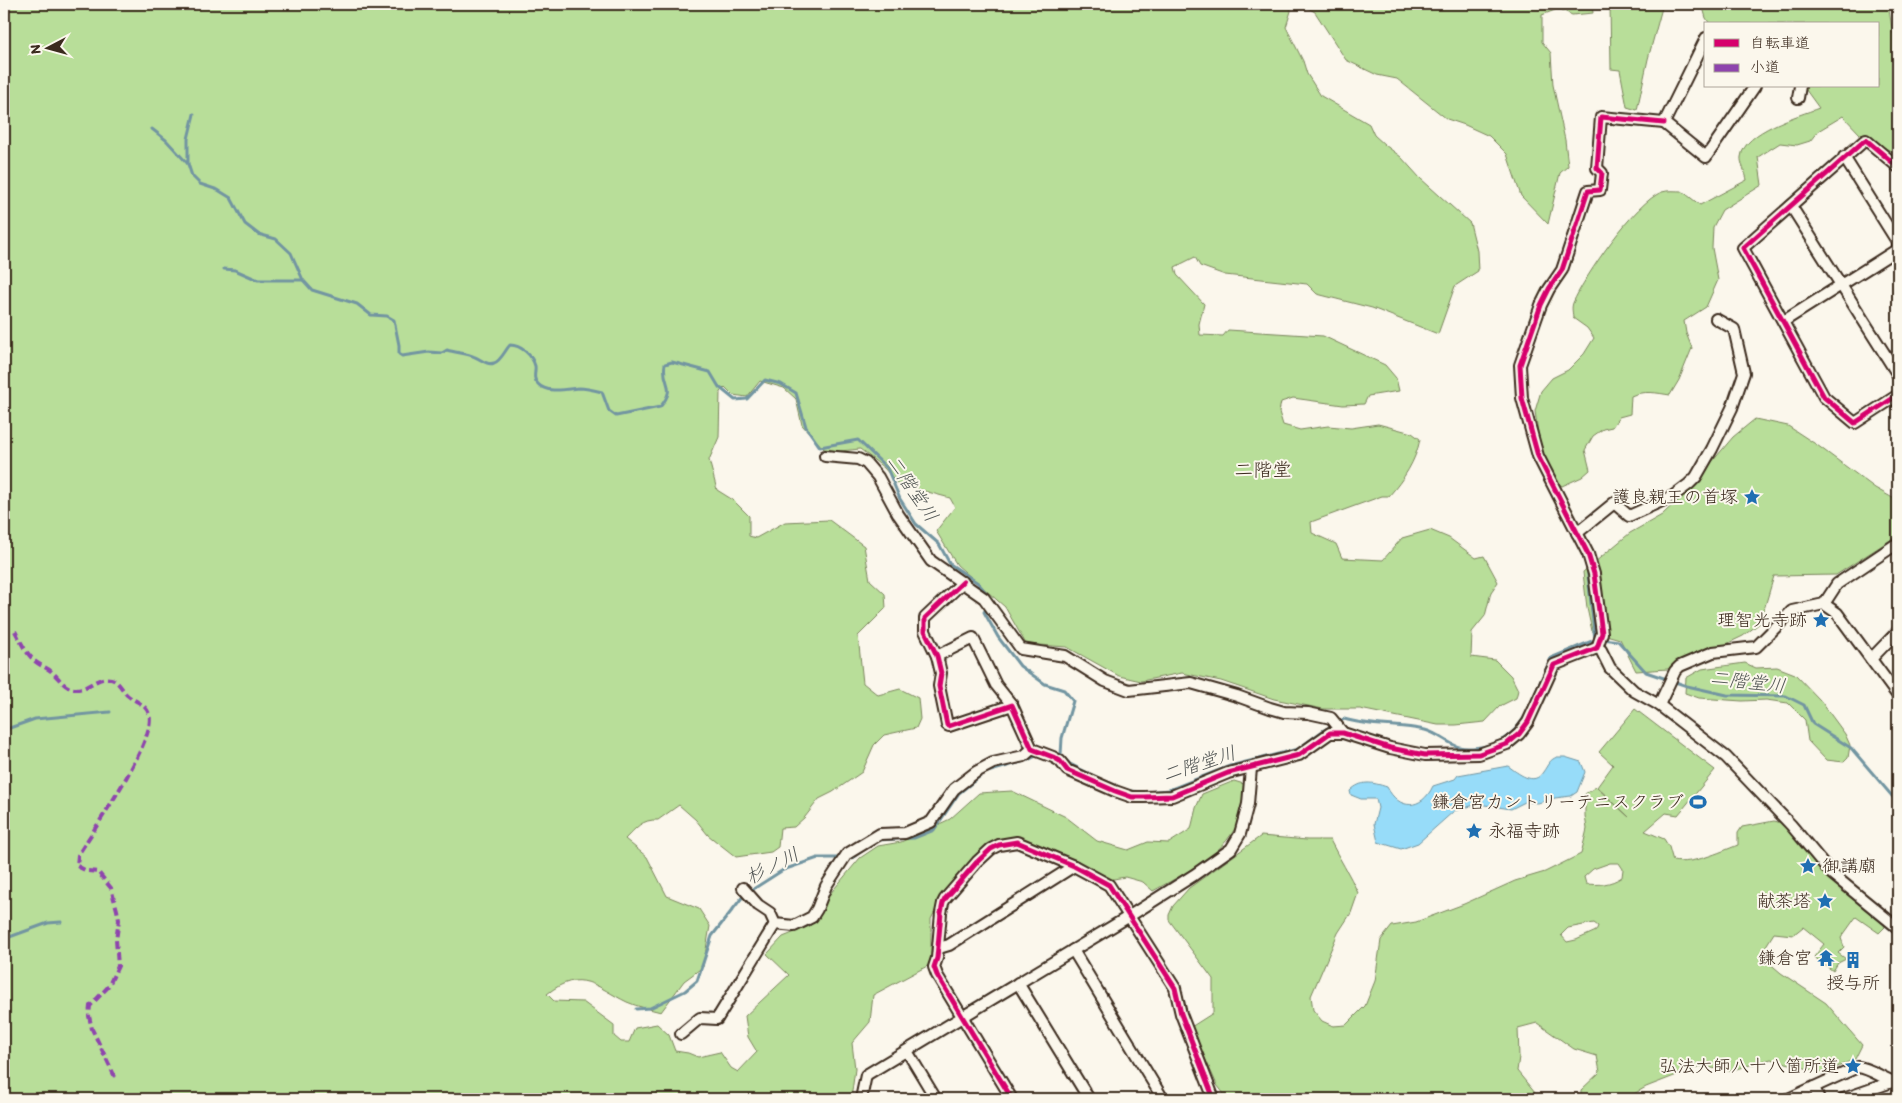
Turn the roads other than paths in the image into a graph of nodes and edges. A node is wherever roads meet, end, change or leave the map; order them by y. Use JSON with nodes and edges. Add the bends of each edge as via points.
{"nodes":[{"id":1,"x":1704,"y":42,"type":"edge"},
{"id":2,"x":1754,"y":88,"type":"edge"},
{"id":3,"x":1800,"y":88,"type":"edge"},
{"id":4,"x":1798,"y":98,"type":"dead end"},
{"id":5,"x":1664,"y":123,"type":"junction"},
{"id":6,"x":1844,"y":157,"type":"junction"},
{"id":7,"x":1898,"y":167,"type":"edge"},
{"id":8,"x":1791,"y":206,"type":"junction"},
{"id":9,"x":1898,"y":243,"type":"edge"},
{"id":10,"x":1898,"y":249,"type":"edge"},
{"id":11,"x":1841,"y":285,"type":"junction"},
{"id":12,"x":1716,"y":319,"type":"dead end"},
{"id":13,"x":1784,"y":321,"type":"junction"},
{"id":14,"x":1898,"y":375,"type":"edge"},
{"id":15,"x":1898,"y":395,"type":"edge"},
{"id":16,"x":825,"y":456,"type":"dead end"},
{"id":17,"x":1577,"y":533,"type":"junction"},
{"id":18,"x":1895,"y":546,"type":"dead end"},
{"id":19,"x":963,"y":582,"type":"junction"},
{"id":20,"x":1824,"y":604,"type":"junction"},
{"id":21,"x":1898,"y":631,"type":"edge"},
{"id":22,"x":1597,"y":648,"type":"junction"},
{"id":23,"x":937,"y":656,"type":"junction"},
{"id":24,"x":1871,"y":659,"type":"junction"},
{"id":25,"x":1898,"y":696,"type":"edge"},
{"id":26,"x":1012,"y":705,"type":"junction"},
{"id":27,"x":1659,"y":706,"type":"junction"},
{"id":28,"x":1343,"y":733,"type":"junction"},
{"id":29,"x":1038,"y":752,"type":"junction"},
{"id":30,"x":1251,"y":768,"type":"junction"},
{"id":31,"x":1074,"y":866,"type":"junction"},
{"id":32,"x":743,"y":888,"type":"dead end"},
{"id":33,"x":1128,"y":917,"type":"junction"},
{"id":34,"x":775,"y":924,"type":"junction"},
{"id":35,"x":1898,"y":928,"type":"edge"},
{"id":36,"x":939,"y":948,"type":"junction"},
{"id":37,"x":1073,"y":950,"type":"junction"},
{"id":38,"x":1018,"y":983,"type":"junction"},
{"id":39,"x":963,"y":1016,"type":"junction"},
{"id":40,"x":681,"y":1034,"type":"dead end"},
{"id":41,"x":907,"y":1051,"type":"junction"},
{"id":42,"x":1895,"y":1083,"type":"edge"},
{"id":43,"x":1814,"y":1087,"type":"junction"},
{"id":44,"x":860,"y":1099,"type":"edge"},
{"id":45,"x":936,"y":1099,"type":"edge"},
{"id":46,"x":1012,"y":1099,"type":"edge"},
{"id":47,"x":1089,"y":1099,"type":"edge"},
{"id":48,"x":1164,"y":1099,"type":"edge"},
{"id":49,"x":1214,"y":1099,"type":"edge"},
{"id":50,"x":1788,"y":1099,"type":"edge"},
{"id":51,"x":1819,"y":1099,"type":"edge"},
{"id":52,"x":1843,"y":1099,"type":"edge"}],
"edges":[{"from":1,"to":5,"type":"street"},
{"from":2,"to":5,"type":"street","via":[[1706,157]]},
{"from":3,"to":4,"type":"street"},
{"from":5,"to":17,"type":"street","via":[[1601,117],[1597,168],[1602,173],[1600,190],[1588,191],[1562,270],[1541,305],[1520,365],[1522,398],[1538,456]]},
{"from":6,"to":7,"type":"street","via":[[1866,140]]},
{"from":6,"to":8,"type":"street"},
{"from":6,"to":9,"type":"street"},
{"from":8,"to":11,"type":"street"},
{"from":8,"to":13,"type":"street","via":[[1744,248]]},
{"from":10,"to":11,"type":"street"},
{"from":11,"to":13,"type":"street"},
{"from":11,"to":14,"type":"street"},
{"from":12,"to":17,"type":"street","via":[[1734,329],[1744,373],[1732,408],[1696,477],[1674,496],[1629,516],[1614,503]]},
{"from":13,"to":15,"type":"street","via":[[1824,397],[1856,423]]},
{"from":16,"to":19,"type":"street","via":[[858,459],[866,463],[932,561]]},
{"from":17,"to":22,"type":"street","via":[[1594,574],[1602,633]]},
{"from":18,"to":20,"type":"street","via":[[1837,584]]},
{"from":19,"to":23,"type":"street","via":[[925,618],[925,631]]},
{"from":19,"to":28,"type":"street","via":[[984,598],[1021,649],[1064,656],[1106,681],[1129,690],[1191,683],[1284,712],[1331,718]]},
{"from":20,"to":24,"type":"street","via":[[1837,613]]},
{"from":20,"to":27,"type":"street","via":[[1792,611],[1756,647],[1713,652],[1680,666]]},
{"from":21,"to":24,"type":"street"},
{"from":22,"to":27,"type":"street","via":[[1610,668],[1629,687]]},
{"from":22,"to":28,"type":"street","via":[[1554,665],[1528,722],[1519,734],[1507,744],[1479,754],[1426,755]]},
{"from":23,"to":26,"type":"street","via":[[973,638],[996,685]]},
{"from":23,"to":26,"type":"street","via":[[947,725]]},
{"from":24,"to":25,"type":"street"},
{"from":26,"to":29,"type":"street"},
{"from":27,"to":35,"type":"street","via":[[1726,757],[1791,825],[1832,874]]},
{"from":28,"to":30,"type":"street","via":[[1330,733],[1299,756]]},
{"from":29,"to":30,"type":"street","via":[[1060,761],[1079,776],[1132,797],[1172,796],[1228,773]]},
{"from":29,"to":34,"type":"street","via":[[993,763],[976,772],[954,789],[931,822],[905,833],[880,834],[847,854],[826,886],[812,917],[794,926]]},
{"from":30,"to":33,"type":"street","via":[[1248,804],[1240,834],[1231,849]]},
{"from":31,"to":33,"type":"street","via":[[1109,885]]},
{"from":31,"to":36,"type":"street"},
{"from":31,"to":36,"type":"street","via":[[1017,842],[999,845],[977,862],[945,899],[940,913]]},
{"from":32,"to":34,"type":"street","via":[[770,913]]},
{"from":33,"to":37,"type":"street"},
{"from":33,"to":49,"type":"street","via":[[1175,988],[1181,1014]]},
{"from":34,"to":40,"type":"street","via":[[718,1019],[700,1018]]},
{"from":36,"to":39,"type":"street","via":[[934,967]]},
{"from":37,"to":38,"type":"street"},
{"from":37,"to":48,"type":"street"},
{"from":38,"to":39,"type":"street"},
{"from":38,"to":47,"type":"street"},
{"from":39,"to":41,"type":"street"},
{"from":39,"to":46,"type":"street"},
{"from":41,"to":44,"type":"street","via":[[866,1075]]},
{"from":41,"to":45,"type":"street"},
{"from":42,"to":43,"type":"street","via":[[1858,1067]]},
{"from":42,"to":52,"type":"street"},
{"from":43,"to":50,"type":"street"},
{"from":43,"to":51,"type":"street"}]}
